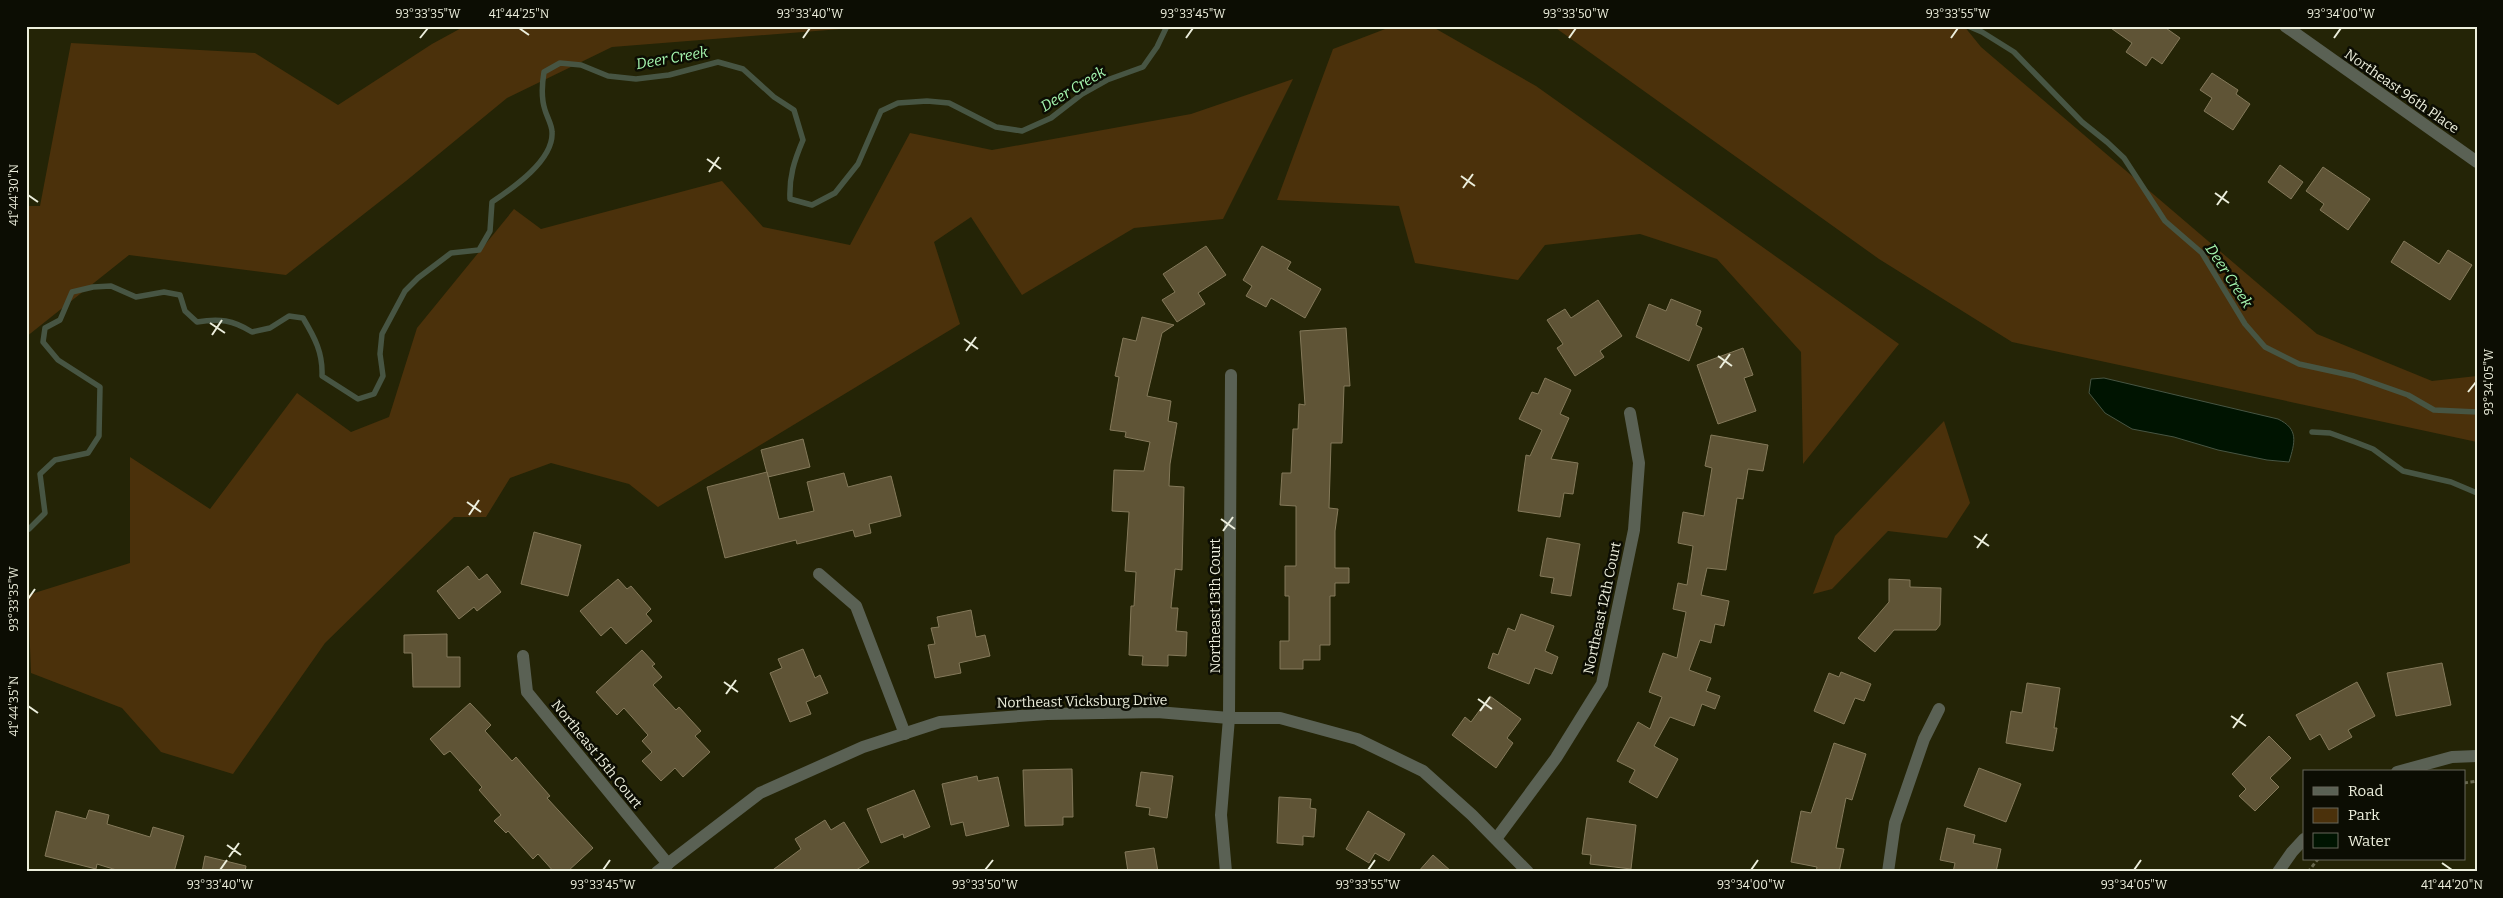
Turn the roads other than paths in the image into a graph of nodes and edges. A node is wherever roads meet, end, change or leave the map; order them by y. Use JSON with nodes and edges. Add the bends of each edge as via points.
{"nodes":[{"id":1,"x":2285,"y":26,"type":"edge"},
{"id":2,"x":2477,"y":162,"type":"edge"},
{"id":3,"x":1231,"y":375,"type":"dead end"},
{"id":4,"x":1630,"y":412,"type":"dead end"},
{"id":5,"x":819,"y":574,"type":"dead end"},
{"id":6,"x":523,"y":656,"type":"dead end"},
{"id":7,"x":1939,"y":709,"type":"dead end"},
{"id":8,"x":1229,"y":718,"type":"junction"},
{"id":9,"x":905,"y":734,"type":"junction"},
{"id":10,"x":2477,"y":756,"type":"edge"},
{"id":11,"x":2404,"y":770,"type":"edge"},
{"id":12,"x":1496,"y":839,"type":"junction"},
{"id":13,"x":2303,"y":840,"type":"edge"},
{"id":14,"x":668,"y":864,"type":"junction"},
{"id":15,"x":657,"y":872,"type":"edge"},
{"id":16,"x":1226,"y":872,"type":"edge"},
{"id":17,"x":1528,"y":872,"type":"edge"},
{"id":18,"x":1888,"y":872,"type":"edge"},
{"id":19,"x":2278,"y":872,"type":"edge"}],
"edges":[{"from":1,"to":2,"type":"street","name":"Northeast 96th Place"},
{"from":3,"to":8,"type":"street","name":"Northeast 13th Court"},
{"from":4,"to":12,"type":"street","name":"Northeast 12th Court","via":[[1639,463],[1634,530],[1602,684],[1556,758]]},
{"from":5,"to":9,"type":"street","via":[[856,606]]},
{"from":6,"to":14,"type":"street","name":"Northeast 15th Court","via":[[527,692]]},
{"from":7,"to":18,"type":"street","via":[[1924,739],[1896,823]]},
{"from":8,"to":9,"type":"street","name":"Northeast Vicksburg Drive","via":[[1157,712],[1046,714],[940,722]]},
{"from":8,"to":12,"type":"street","name":"Northeast Vicksburg Drive","via":[[1280,718],[1357,739],[1423,771]]},
{"from":8,"to":16,"type":"street","name":"Northeast 13th Court","via":[[1221,815]]},
{"from":9,"to":14,"type":"street","name":"Northeast Vicksburg Drive","via":[[863,747],[760,793]]},
{"from":10,"to":11,"type":"street","via":[[2452,757]]},
{"from":12,"to":17,"type":"street","name":"Northeast Vicksburg Drive"},
{"from":13,"to":19,"type":"street"},
{"from":14,"to":15,"type":"street","name":"Northeast Vicksburg Drive"}]}
